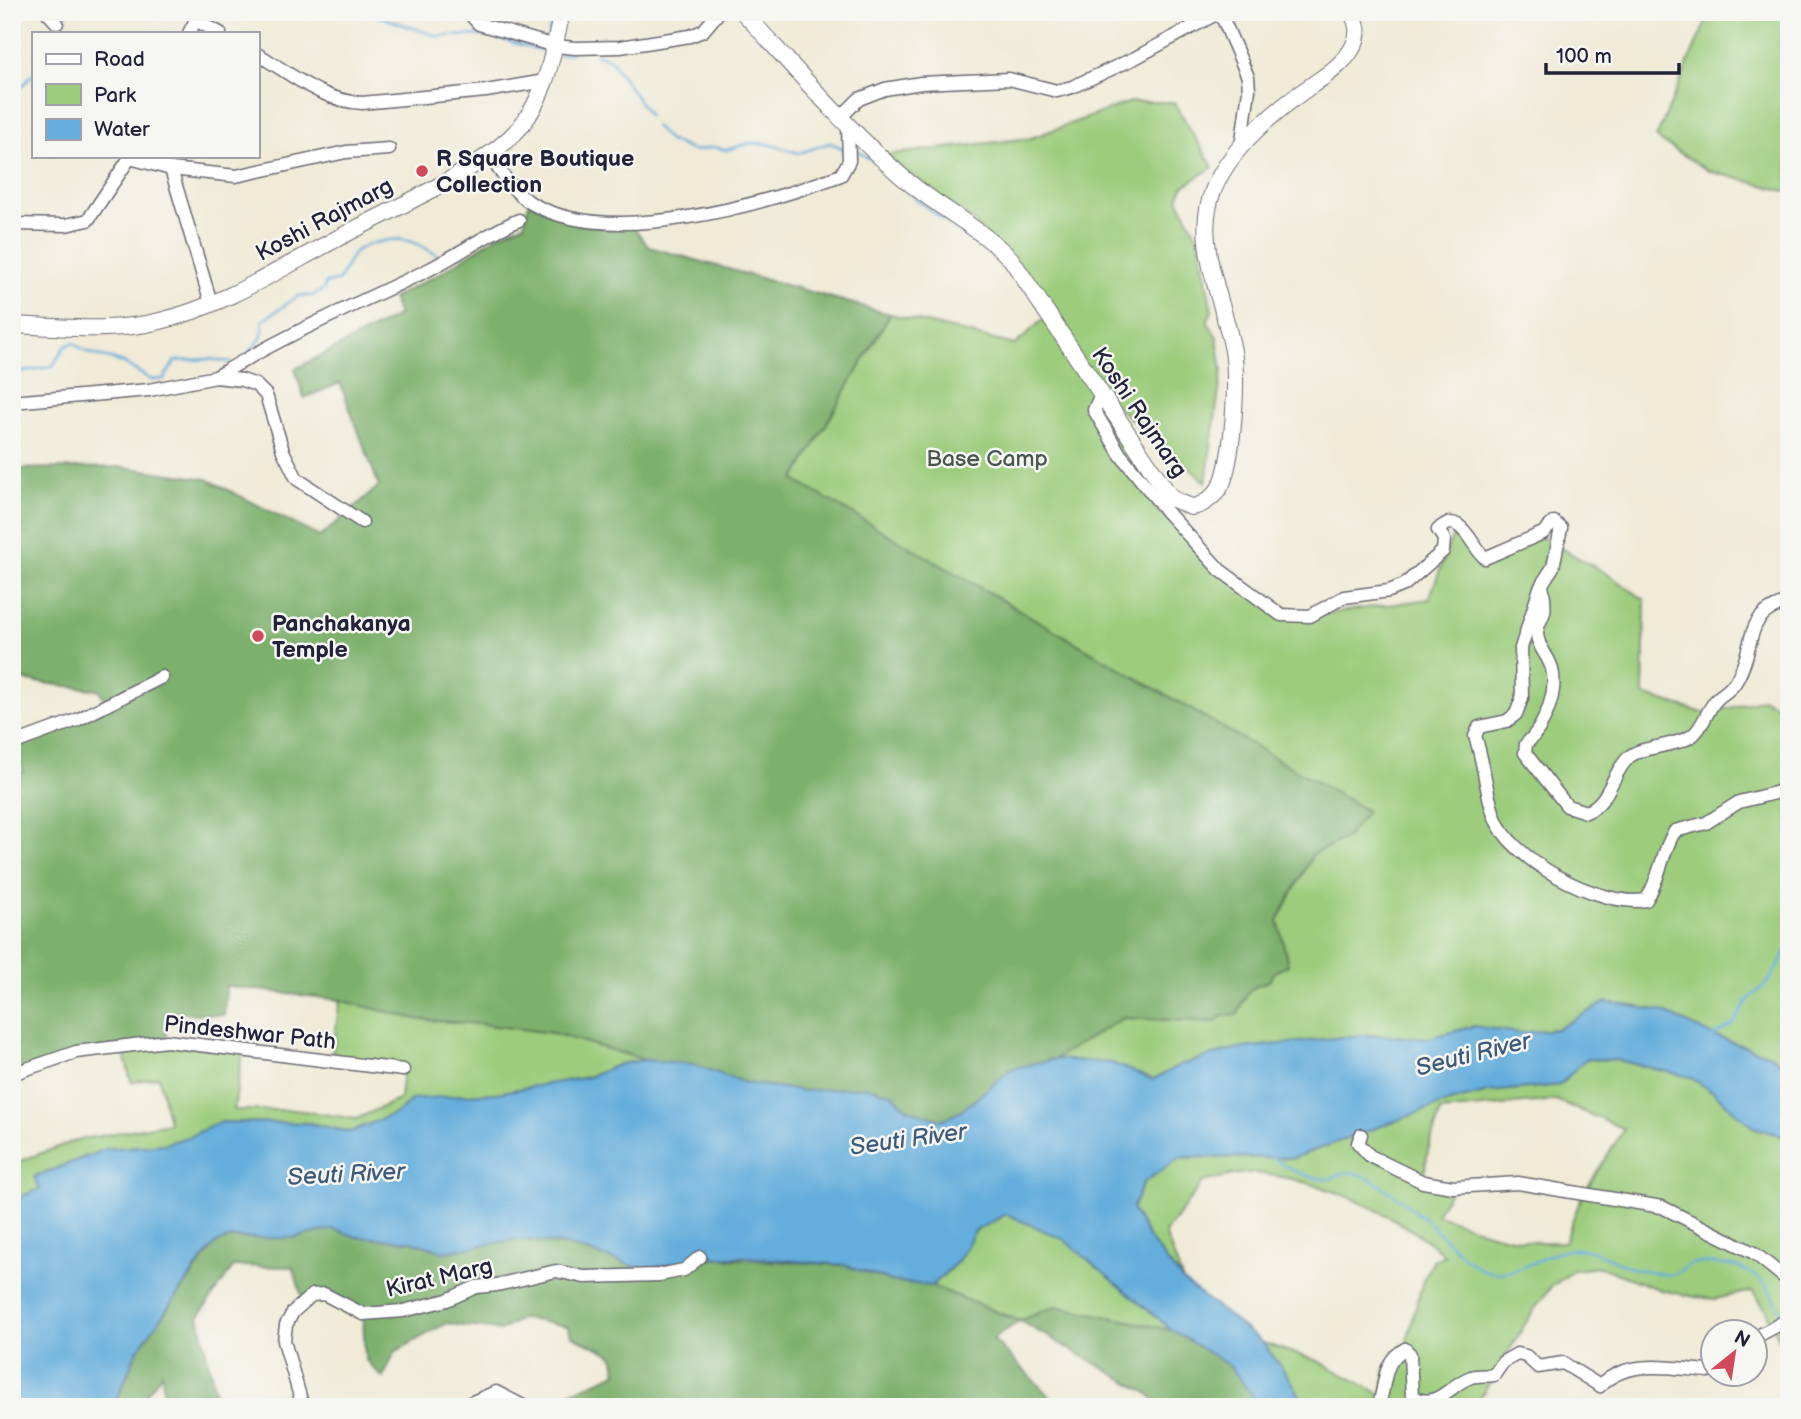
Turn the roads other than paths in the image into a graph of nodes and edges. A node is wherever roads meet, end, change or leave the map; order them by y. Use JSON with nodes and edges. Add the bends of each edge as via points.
{"nodes":[{"id":1,"x":47,"y":12,"type":"edge"},
{"id":2,"x":468,"y":12,"type":"edge"},
{"id":3,"x":562,"y":12,"type":"edge"},
{"id":4,"x":719,"y":12,"type":"edge"},
{"id":5,"x":743,"y":12,"type":"edge"},
{"id":6,"x":1041,"y":12,"type":"edge"},
{"id":7,"x":1053,"y":12,"type":"edge"},
{"id":8,"x":1350,"y":12,"type":"edge"},
{"id":9,"x":197,"y":16,"type":"edge"},
{"id":10,"x":57,"y":23,"type":"dead end"},
{"id":11,"x":189,"y":32,"type":"edge"},
{"id":12,"x":219,"y":32,"type":"edge"},
{"id":13,"x":555,"y":46,"type":"junction"},
{"id":14,"x":259,"y":55,"type":"edge"},
{"id":15,"x":545,"y":81,"type":"junction"},
{"id":16,"x":845,"y":121,"type":"junction"},
{"id":17,"x":1241,"y":148,"type":"junction"},
{"id":18,"x":389,"y":149,"type":"dead end"},
{"id":19,"x":489,"y":155,"type":"junction"},
{"id":20,"x":129,"y":158,"type":"edge"},
{"id":21,"x":133,"y":158,"type":"edge"},
{"id":22,"x":171,"y":169,"type":"junction"},
{"id":23,"x":519,"y":220,"type":"dead end"},
{"id":24,"x":12,"y":224,"type":"edge"},
{"id":25,"x":211,"y":303,"type":"junction"},
{"id":26,"x":12,"y":325,"type":"edge"},
{"id":27,"x":216,"y":377,"type":"junction"},
{"id":28,"x":1101,"y":394,"type":"junction"},
{"id":29,"x":12,"y":402,"type":"edge"},
{"id":30,"x":362,"y":522,"type":"dead end"},
{"id":31,"x":1542,"y":584,"type":"junction"},
{"id":32,"x":1789,"y":602,"type":"edge"},
{"id":33,"x":162,"y":677,"type":"dead end"},
{"id":34,"x":12,"y":744,"type":"edge"},
{"id":35,"x":1789,"y":783,"type":"edge"},
{"id":36,"x":403,"y":1070,"type":"dead end"},
{"id":37,"x":12,"y":1074,"type":"edge"},
{"id":38,"x":1361,"y":1135,"type":"dead end"},
{"id":39,"x":700,"y":1257,"type":"dead end"},
{"id":40,"x":1789,"y":1281,"type":"edge"},
{"id":41,"x":1789,"y":1319,"type":"edge"},
{"id":42,"x":1770,"y":1329,"type":"edge"},
{"id":43,"x":1700,"y":1370,"type":"edge"},
{"id":44,"x":303,"y":1407,"type":"edge"},
{"id":45,"x":461,"y":1407,"type":"edge"},
{"id":46,"x":525,"y":1407,"type":"edge"},
{"id":47,"x":1378,"y":1407,"type":"edge"}],
"edges":[{"from":1,"to":10,"type":"street"},
{"from":2,"to":13,"type":"street","via":[[479,24]]},
{"from":3,"to":13,"type":"main road","name":"Koshi Rajmarg"},
{"from":4,"to":13,"type":"street","via":[[703,31],[690,36],[620,47]]},
{"from":5,"to":16,"type":"main road","name":"Koshi Rajmarg"},
{"from":6,"to":7,"type":"street"},
{"from":8,"to":17,"type":"main road","name":"Koshi Rajmarg","via":[[1357,37],[1346,57],[1277,112]]},
{"from":9,"to":11,"type":"street"},
{"from":9,"to":12,"type":"street"},
{"from":13,"to":15,"type":"main road","name":"Koshi Rajmarg"},
{"from":14,"to":15,"type":"street","via":[[324,96],[343,102],[486,91]]},
{"from":15,"to":19,"type":"main road","name":"Koshi Rajmarg","via":[[520,127]]},
{"from":16,"to":17,"type":"street","via":[[859,99],[921,83],[999,79],[1057,91],[1072,87],[1216,14],[1223,19],[1248,77]]},
{"from":16,"to":19,"type":"street","via":[[849,161],[841,174],[747,206],[701,216],[608,222],[554,214],[529,202]]},
{"from":16,"to":28,"type":"main road","name":"Koshi Rajmarg","via":[[918,190],[1011,259]]},
{"from":17,"to":28,"type":"main road","name":"Koshi Rajmarg","via":[[1220,178],[1205,229],[1235,368],[1224,478],[1207,501],[1191,508],[1171,498]]},
{"from":18,"to":22,"type":"street","via":[[346,152],[236,176]]},
{"from":19,"to":25,"type":"main road","name":"Koshi Rajmarg"},
{"from":20,"to":24,"type":"street","via":[[88,220],[66,225]]},
{"from":21,"to":22,"type":"street"},
{"from":22,"to":25,"type":"street"},
{"from":23,"to":27,"type":"street","via":[[275,341]]},
{"from":25,"to":26,"type":"main road","name":"Koshi Rajmarg","via":[[143,324]]},
{"from":27,"to":29,"type":"street","via":[[149,390]]},
{"from":27,"to":30,"type":"street","via":[[256,385],[266,395],[297,479]]},
{"from":28,"to":31,"type":"street","via":[[1094,410],[1119,454],[1220,570],[1281,615],[1310,616],[1344,597],[1404,585],[1443,551],[1444,539],[1438,530],[1452,523],[1467,531],[1485,558],[1543,533],[1554,522],[1561,528],[1559,547]]},
{"from":31,"to":32,"type":"street","via":[[1545,609],[1537,633],[1552,667],[1553,687],[1544,720],[1526,744],[1525,753],[1567,806],[1586,812],[1601,802],[1633,753],[1693,735],[1716,700],[1734,685],[1764,611]]},
{"from":31,"to":35,"type":"street","via":[[1521,648],[1522,698],[1516,714],[1507,721],[1479,727],[1475,736],[1494,816],[1533,863],[1592,893],[1646,900],[1675,831],[1706,823],[1739,802],[1779,792]]},
{"from":33,"to":34,"type":"street","via":[[77,720]]},
{"from":36,"to":37,"type":"street","name":"Pindeshwar Path","via":[[167,1041],[76,1052]]},
{"from":38,"to":40,"type":"street","via":[[1358,1143],[1370,1156],[1423,1182],[1453,1187],[1518,1183],[1662,1207],[1754,1253]]},
{"from":39,"to":44,"type":"street","name":"Kirat Marg","via":[[684,1270],[659,1275],[584,1277],[556,1271],[476,1287],[403,1311],[363,1314],[324,1294],[312,1296],[293,1312],[284,1341]]},
{"from":41,"to":42,"type":"street"},
{"from":43,"to":47,"type":"street","via":[[1625,1368],[1600,1386],[1563,1363],[1538,1367],[1517,1354],[1503,1362],[1494,1375],[1472,1377],[1438,1400],[1424,1403],[1412,1397],[1410,1354],[1405,1349],[1394,1354],[1385,1369]]},
{"from":45,"to":46,"type":"street","via":[[496,1392]]}]}
